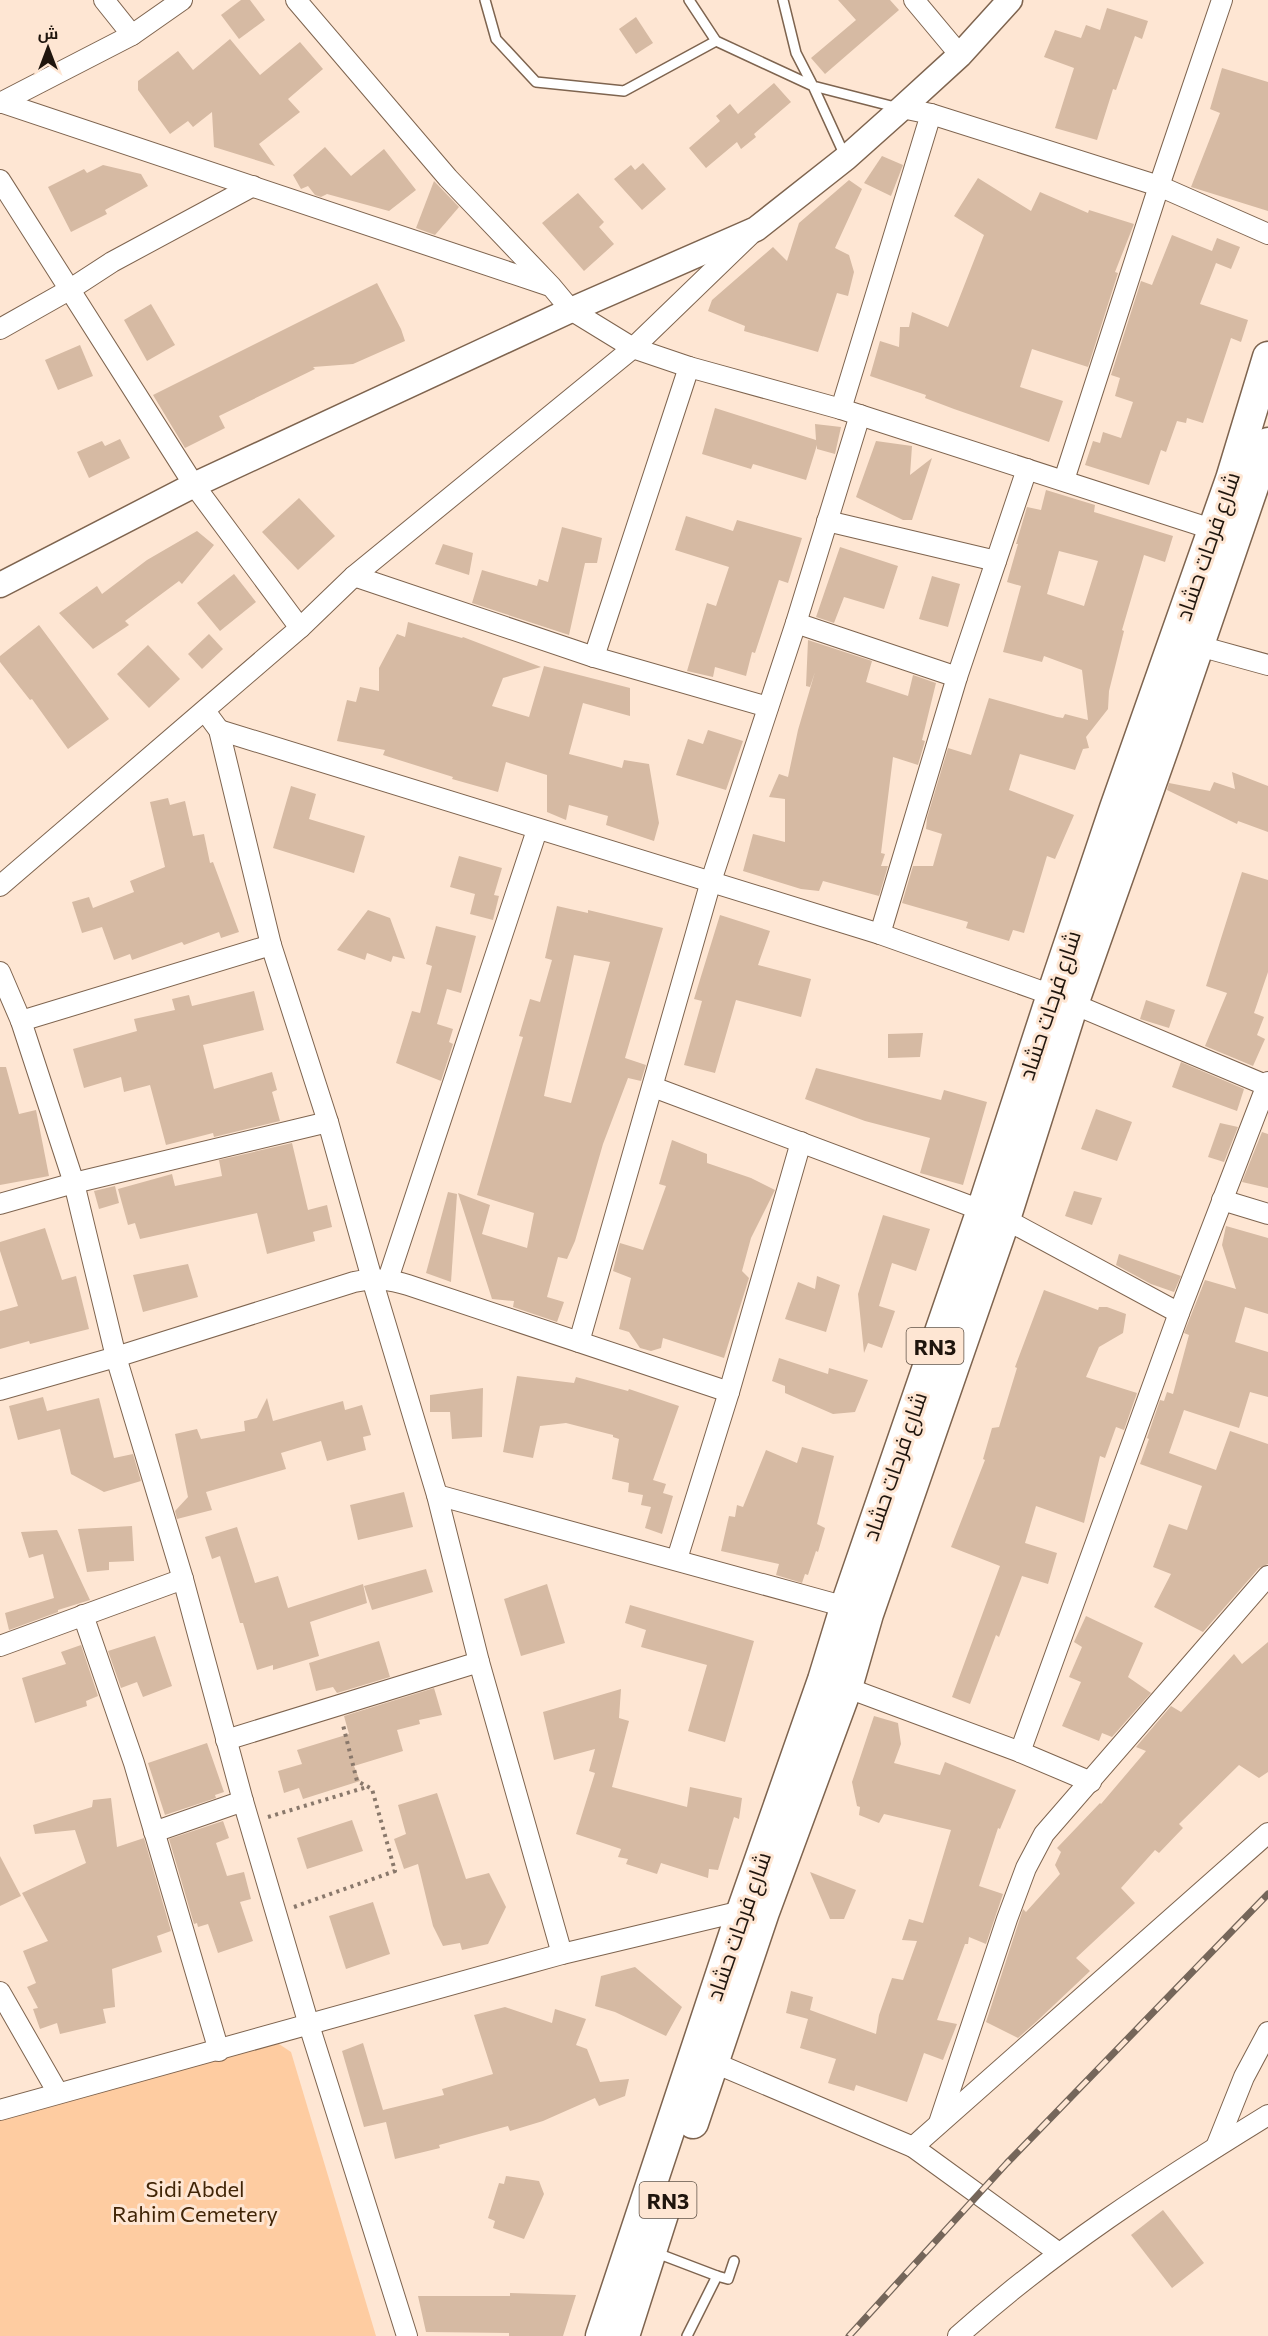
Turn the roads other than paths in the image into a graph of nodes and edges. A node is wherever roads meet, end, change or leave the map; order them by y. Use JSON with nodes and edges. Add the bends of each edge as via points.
{"nodes":[{"id":1,"x":104,"y":0,"type":"edge"},
{"id":2,"x":182,"y":0,"type":"edge"},
{"id":3,"x":296,"y":0,"type":"edge"},
{"id":4,"x":485,"y":0,"type":"edge"},
{"id":5,"x":689,"y":0,"type":"edge"},
{"id":6,"x":783,"y":0,"type":"edge"},
{"id":7,"x":914,"y":0,"type":"edge"},
{"id":8,"x":1010,"y":0,"type":"edge"},
{"id":9,"x":1222,"y":0,"type":"edge"},
{"id":10,"x":132,"y":35,"type":"junction"},
{"id":11,"x":716,"y":41,"type":"junction"},
{"id":12,"x":960,"y":56,"type":"junction"},
{"id":13,"x":813,"y":87,"type":"junction"},
{"id":14,"x":0,"y":102,"type":"edge"},
{"id":15,"x":902,"y":108,"type":"junction"},
{"id":16,"x":931,"y":114,"type":"junction"},
{"id":17,"x":846,"y":158,"type":"junction"},
{"id":18,"x":0,"y":180,"type":"edge"},
{"id":19,"x":253,"y":186,"type":"junction"},
{"id":20,"x":1159,"y":186,"type":"junction"},
{"id":21,"x":756,"y":229,"type":"junction"},
{"id":22,"x":1268,"y":234,"type":"edge"},
{"id":23,"x":551,"y":286,"type":"junction"},
{"id":24,"x":69,"y":290,"type":"junction"},
{"id":25,"x":571,"y":310,"type":"junction"},
{"id":26,"x":0,"y":329,"type":"edge"},
{"id":27,"x":633,"y":348,"type":"junction"},
{"id":28,"x":1268,"y":357,"type":"edge"},
{"id":29,"x":689,"y":367,"type":"junction"},
{"id":30,"x":850,"y":412,"type":"junction"},
{"id":31,"x":1268,"y":443,"type":"edge"},
{"id":32,"x":1027,"y":469,"type":"junction"},
{"id":33,"x":1064,"y":480,"type":"junction"},
{"id":34,"x":194,"y":484,"type":"junction"},
{"id":35,"x":827,"y":521,"type":"junction"},
{"id":36,"x":1224,"y":533,"type":"junction"},
{"id":37,"x":996,"y":561,"type":"junction"},
{"id":38,"x":354,"y":576,"type":"junction"},
{"id":39,"x":0,"y":585,"type":"edge"},
{"id":40,"x":796,"y":623,"type":"junction"},
{"id":41,"x":300,"y":628,"type":"junction"},
{"id":42,"x":1199,"y":646,"type":"junction"},
{"id":43,"x":594,"y":657,"type":"junction"},
{"id":44,"x":1268,"y":666,"type":"edge"},
{"id":45,"x":957,"y":676,"type":"junction"},
{"id":46,"x":768,"y":707,"type":"junction"},
{"id":47,"x":205,"y":711,"type":"junction"},
{"id":48,"x":219,"y":730,"type":"junction"},
{"id":49,"x":1155,"y":735,"type":"junction"},
{"id":50,"x":537,"y":830,"type":"junction"},
{"id":51,"x":711,"y":881,"type":"junction"},
{"id":52,"x":0,"y":886,"type":"edge"},
{"id":53,"x":880,"y":934,"type":"junction"},
{"id":54,"x":271,"y":945,"type":"junction"},
{"id":55,"x":0,"y":972,"type":"edge"},
{"id":56,"x":1062,"y":999,"type":"junction"},
{"id":57,"x":21,"y":1021,"type":"junction"},
{"id":58,"x":1268,"y":1084,"type":"edge"},
{"id":59,"x":653,"y":1087,"type":"junction"},
{"id":60,"x":328,"y":1122,"type":"junction"},
{"id":61,"x":801,"y":1142,"type":"junction"},
{"id":62,"x":74,"y":1183,"type":"junction"},
{"id":63,"x":1222,"y":1200,"type":"junction"},
{"id":64,"x":0,"y":1204,"type":"edge"},
{"id":65,"x":1268,"y":1214,"type":"edge"},
{"id":66,"x":994,"y":1215,"type":"junction"},
{"id":67,"x":380,"y":1279,"type":"junction"},
{"id":68,"x":1179,"y":1313,"type":"junction"},
{"id":69,"x":579,"y":1342,"type":"junction"},
{"id":70,"x":116,"y":1357,"type":"junction"},
{"id":71,"x":0,"y":1390,"type":"edge"},
{"id":72,"x":729,"y":1392,"type":"junction"},
{"id":73,"x":437,"y":1495,"type":"junction"},
{"id":74,"x":677,"y":1560,"type":"junction"},
{"id":75,"x":1268,"y":1576,"type":"edge"},
{"id":76,"x":183,"y":1579,"type":"junction"},
{"id":77,"x":857,"y":1610,"type":"junction"},
{"id":78,"x":83,"y":1615,"type":"junction"},
{"id":79,"x":0,"y":1646,"type":"edge"},
{"id":80,"x":479,"y":1662,"type":"junction"},
{"id":81,"x":835,"y":1684,"type":"junction"},
{"id":82,"x":226,"y":1740,"type":"junction"},
{"id":83,"x":1020,"y":1752,"type":"junction"},
{"id":84,"x":1091,"y":1782,"type":"junction"},
{"id":85,"x":243,"y":1801,"type":"junction"},
{"id":86,"x":154,"y":1832,"type":"junction"},
{"id":87,"x":1268,"y":1833,"type":"edge"},
{"id":88,"x":753,"y":1912,"type":"junction"},
{"id":89,"x":562,"y":1954,"type":"junction"},
{"id":90,"x":0,"y":1992,"type":"edge"},
{"id":91,"x":309,"y":2025,"type":"junction"},
{"id":92,"x":1268,"y":2032,"type":"edge"},
{"id":93,"x":219,"y":2051,"type":"junction"},
{"id":94,"x":704,"y":2059,"type":"junction"},
{"id":95,"x":58,"y":2093,"type":"junction"},
{"id":96,"x":0,"y":2110,"type":"edge"},
{"id":97,"x":1268,"y":2115,"type":"edge"},
{"id":98,"x":939,"y":2123,"type":"junction"},
{"id":99,"x":913,"y":2147,"type":"junction"},
{"id":100,"x":1216,"y":2147,"type":"junction"},
{"id":101,"x":651,"y":2251,"type":"junction"},
{"id":102,"x":1059,"y":2253,"type":"junction"},
{"id":103,"x":734,"y":2261,"type":"dead end"},
{"id":104,"x":717,"y":2276,"type":"junction"},
{"id":105,"x":407,"y":2336,"type":"edge"},
{"id":106,"x":601,"y":2336,"type":"edge"},
{"id":107,"x":624,"y":2336,"type":"edge"},
{"id":108,"x":687,"y":2336,"type":"edge"},
{"id":109,"x":958,"y":2336,"type":"edge"}],
"edges":[{"from":1,"to":10,"type":"street"},
{"from":2,"to":10,"type":"street"},
{"from":3,"to":23,"type":"street","via":[[448,178]]},
{"from":4,"to":11,"type":"lane","via":[[496,39],[536,82],[624,91]]},
{"from":5,"to":11,"type":"lane"},
{"from":6,"to":13,"type":"lane","via":[[796,53]]},
{"from":7,"to":12,"type":"street"},
{"from":8,"to":12,"type":"street"},
{"from":9,"to":20,"type":"street"},
{"from":10,"to":14,"type":"street"},
{"from":11,"to":13,"type":"lane"},
{"from":12,"to":15,"type":"street"},
{"from":13,"to":15,"type":"lane"},
{"from":13,"to":17,"type":"lane"},
{"from":14,"to":19,"type":"street"},
{"from":15,"to":16,"type":"street"},
{"from":15,"to":17,"type":"street"},
{"from":16,"to":20,"type":"street"},
{"from":16,"to":30,"type":"street"},
{"from":17,"to":21,"type":"street"},
{"from":18,"to":24,"type":"street"},
{"from":19,"to":23,"type":"street"},
{"from":19,"to":24,"type":"street","via":[[112,262]]},
{"from":20,"to":22,"type":"street"},
{"from":20,"to":33,"type":"street"},
{"from":21,"to":25,"type":"street"},
{"from":21,"to":27,"type":"street"},
{"from":23,"to":25,"type":"street"},
{"from":24,"to":26,"type":"street"},
{"from":24,"to":34,"type":"street"},
{"from":25,"to":27,"type":"street"},
{"from":25,"to":34,"type":"street"},
{"from":27,"to":29,"type":"street"},
{"from":27,"to":38,"type":"street"},
{"from":28,"to":36,"type":"main road","name":"شارع فرحات حشاد","number":"RN3","via":[[1231,479]]},
{"from":29,"to":30,"type":"street"},
{"from":29,"to":43,"type":"street"},
{"from":30,"to":32,"type":"street"},
{"from":30,"to":35,"type":"street"},
{"from":31,"to":36,"type":"main road","name":"شارع فرحات حشاد","number":"RN3"},
{"from":32,"to":33,"type":"street"},
{"from":32,"to":37,"type":"street"},
{"from":33,"to":36,"type":"street"},
{"from":34,"to":39,"type":"street"},
{"from":34,"to":41,"type":"street"},
{"from":35,"to":37,"type":"street"},
{"from":35,"to":40,"type":"street"},
{"from":36,"to":42,"type":"main road","name":"شارع فرحات حشاد","number":"RN3"},
{"from":36,"to":49,"type":"main road","name":"شارع فرحات حشاد","number":"RN3"},
{"from":37,"to":45,"type":"street"},
{"from":38,"to":41,"type":"street"},
{"from":38,"to":43,"type":"street"},
{"from":40,"to":45,"type":"street"},
{"from":40,"to":46,"type":"street"},
{"from":41,"to":47,"type":"street"},
{"from":42,"to":44,"type":"street"},
{"from":42,"to":49,"type":"main road","name":"شارع فرحات حشاد","number":"RN3"},
{"from":43,"to":46,"type":"street"},
{"from":45,"to":53,"type":"street"},
{"from":46,"to":51,"type":"street"},
{"from":47,"to":48,"type":"street"},
{"from":47,"to":52,"type":"street"},
{"from":48,"to":50,"type":"street"},
{"from":48,"to":54,"type":"street"},
{"from":49,"to":56,"type":"main road","name":"شارع فرحات حشاد","number":"RN3"},
{"from":50,"to":51,"type":"street"},
{"from":50,"to":67,"type":"street"},
{"from":51,"to":53,"type":"street"},
{"from":51,"to":59,"type":"street"},
{"from":53,"to":56,"type":"street"},
{"from":54,"to":57,"type":"street"},
{"from":54,"to":60,"type":"street"},
{"from":55,"to":57,"type":"street"},
{"from":56,"to":58,"type":"street"},
{"from":56,"to":66,"type":"main road","name":"شارع فرحات حشاد","number":"RN3"},
{"from":57,"to":62,"type":"street"},
{"from":58,"to":63,"type":"street"},
{"from":59,"to":61,"type":"street"},
{"from":59,"to":69,"type":"street"},
{"from":60,"to":62,"type":"street"},
{"from":60,"to":67,"type":"street"},
{"from":61,"to":66,"type":"street"},
{"from":61,"to":72,"type":"street"},
{"from":62,"to":64,"type":"street"},
{"from":62,"to":70,"type":"street"},
{"from":63,"to":65,"type":"street"},
{"from":63,"to":68,"type":"street"},
{"from":66,"to":68,"type":"street"},
{"from":66,"to":77,"type":"main road","name":"شارع فرحات حشاد","number":"RN3"},
{"from":67,"to":69,"type":"street"},
{"from":67,"to":70,"type":"street","via":[[354,1281]]},
{"from":67,"to":73,"type":"street"},
{"from":68,"to":83,"type":"street"},
{"from":69,"to":72,"type":"street"},
{"from":70,"to":71,"type":"street"},
{"from":70,"to":76,"type":"street"},
{"from":72,"to":74,"type":"street"},
{"from":73,"to":74,"type":"street"},
{"from":73,"to":80,"type":"street"},
{"from":74,"to":77,"type":"street"},
{"from":75,"to":84,"type":"street"},
{"from":76,"to":78,"type":"street"},
{"from":76,"to":82,"type":"street"},
{"from":77,"to":81,"type":"main road","name":"شارع فرحات حشاد","number":"RN3"},
{"from":78,"to":79,"type":"street"},
{"from":78,"to":86,"type":"street"},
{"from":80,"to":82,"type":"street"},
{"from":80,"to":89,"type":"street"},
{"from":81,"to":83,"type":"street"},
{"from":81,"to":88,"type":"main road","name":"شارع فرحات حشاد","number":"RN3"},
{"from":82,"to":85,"type":"street"},
{"from":83,"to":84,"type":"street"},
{"from":84,"to":98,"type":"street","via":[[1044,1834],[1026,1868]]},
{"from":85,"to":86,"type":"street"},
{"from":85,"to":91,"type":"street"},
{"from":86,"to":93,"type":"street"},
{"from":87,"to":98,"type":"street"},
{"from":88,"to":89,"type":"street"},
{"from":88,"to":94,"type":"main road","name":"شارع فرحات حشاد","number":"RN3"},
{"from":89,"to":91,"type":"street"},
{"from":90,"to":95,"type":"street"},
{"from":91,"to":93,"type":"street"},
{"from":91,"to":105,"type":"street"},
{"from":92,"to":100,"type":"street","via":[[1244,2077]]},
{"from":93,"to":95,"type":"street"},
{"from":94,"to":99,"type":"street"},
{"from":94,"to":101,"type":"main road","name":"شارع فرحات حشاد","number":"RN3"},
{"from":94,"to":106,"type":"main road","name":"شارع فرحات حشاد","number":"RN3"},
{"from":95,"to":96,"type":"street"},
{"from":97,"to":100,"type":"street"},
{"from":98,"to":99,"type":"street"},
{"from":99,"to":102,"type":"street"},
{"from":100,"to":102,"type":"street"},
{"from":101,"to":104,"type":"lane"},
{"from":101,"to":107,"type":"main road","name":"شارع فرحات حشاد","number":"RN3"},
{"from":102,"to":109,"type":"street"},
{"from":103,"to":104,"type":"lane","via":[[728,2279]]},
{"from":104,"to":108,"type":"lane"}]}
